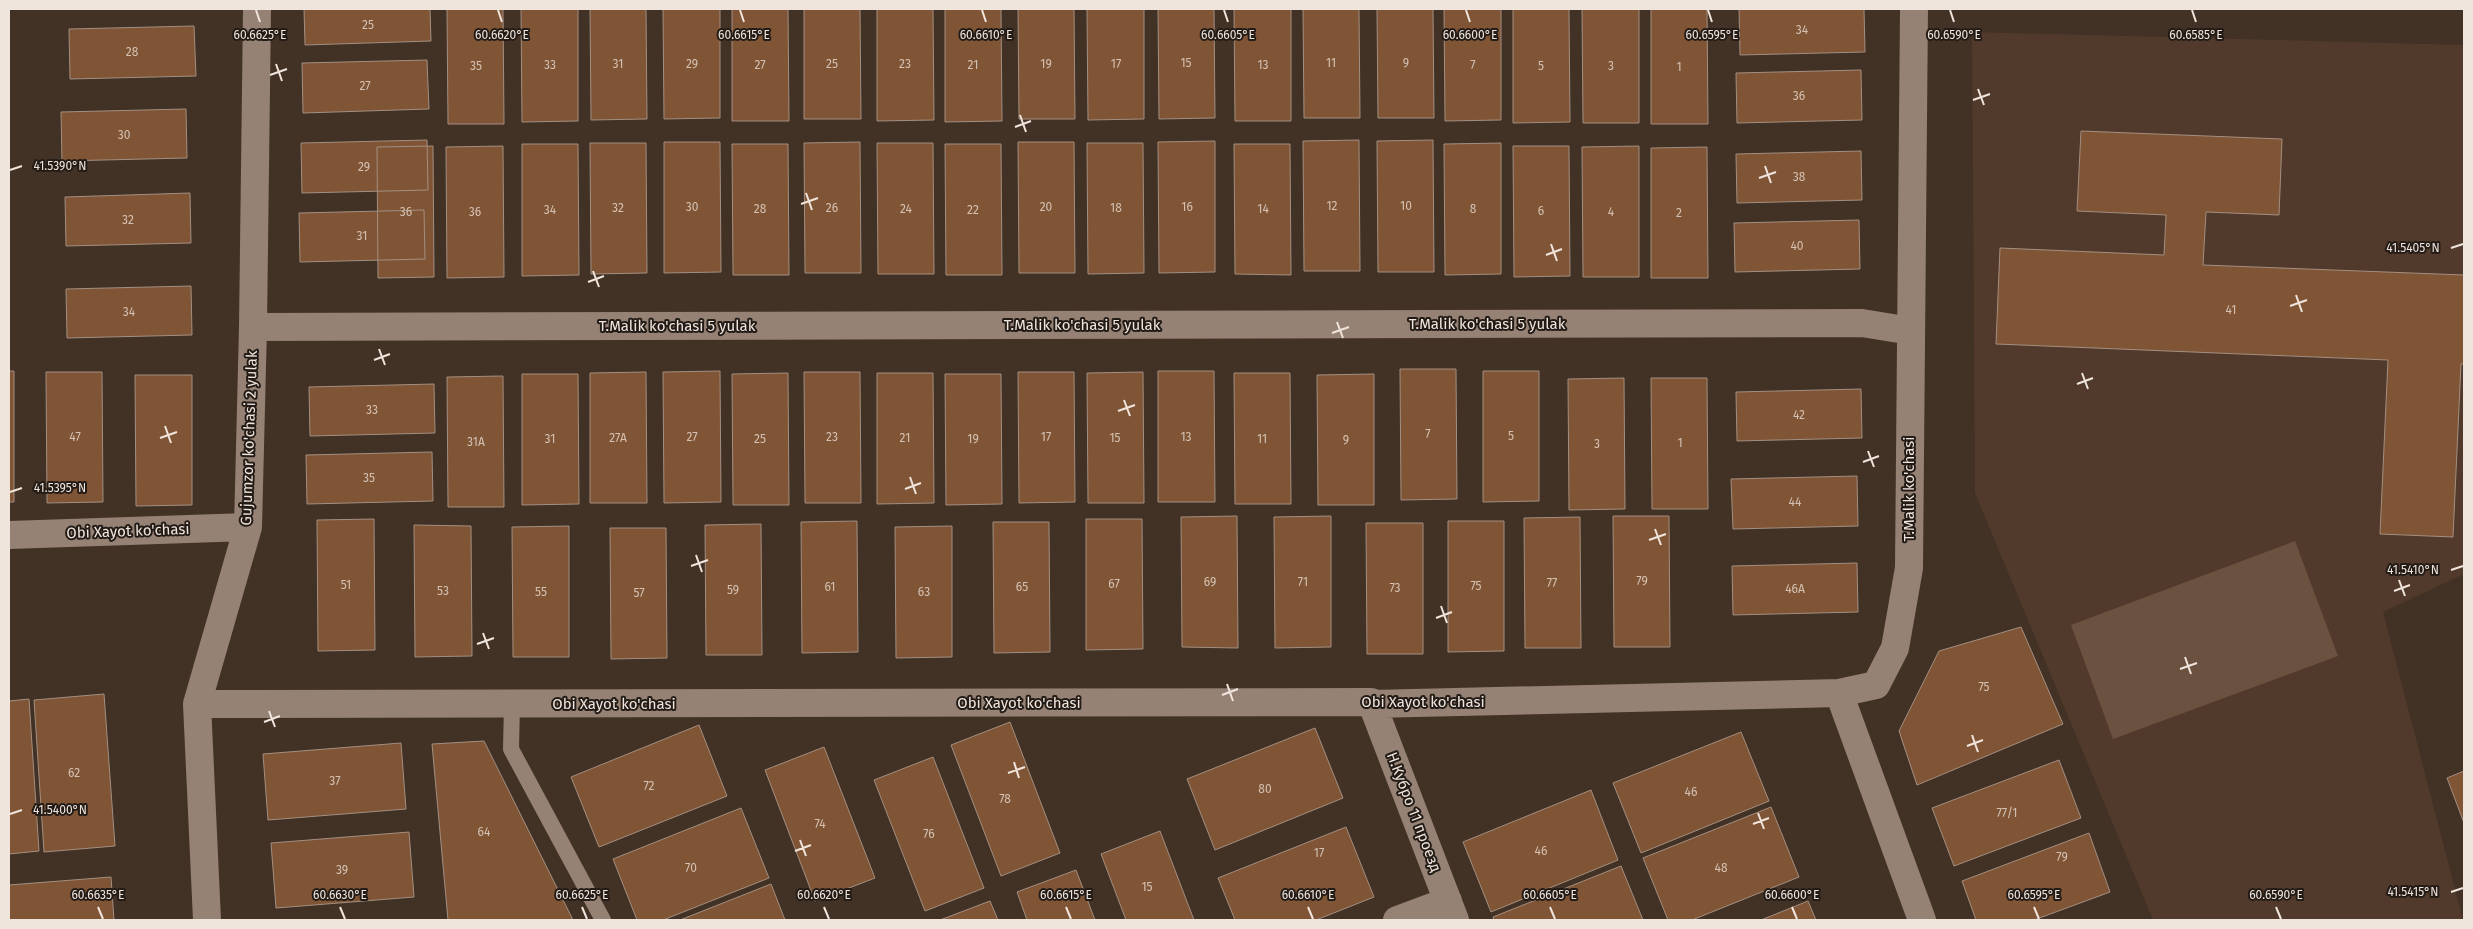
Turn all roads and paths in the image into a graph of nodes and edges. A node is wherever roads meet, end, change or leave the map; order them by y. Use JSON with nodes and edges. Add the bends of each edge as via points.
{"nodes":[{"id":1,"x":257,"y":9,"type":"edge"},
{"id":2,"x":1914,"y":9,"type":"edge"},
{"id":3,"x":253,"y":327,"type":"junction"},
{"id":4,"x":1911,"y":331,"type":"junction"},
{"id":5,"x":248,"y":528,"type":"junction"},
{"id":6,"x":9,"y":535,"type":"edge"},
{"id":7,"x":1839,"y":694,"type":"junction"},
{"id":8,"x":197,"y":704,"type":"junction"},
{"id":9,"x":1372,"y":704,"type":"junction"},
{"id":10,"x":512,"y":705,"type":"junction"},
{"id":11,"x":1452,"y":911,"type":"edge"},
{"id":12,"x":207,"y":920,"type":"edge"},
{"id":13,"x":603,"y":920,"type":"edge"},
{"id":14,"x":1397,"y":920,"type":"edge"},
{"id":15,"x":1922,"y":920,"type":"edge"}],
"edges":[{"from":1,"to":3,"type":"street","name":"Gujumzor ko'chasi 2 yulak"},
{"from":2,"to":4,"type":"street","name":"T.Malik ko'chasi"},
{"from":3,"to":4,"type":"street","name":"T.Malik ko'chasi 5 yulak","via":[[1862,323]]},
{"from":3,"to":5,"type":"street","name":"Gujumzor ko'chasi 2 yulak"},
{"from":4,"to":7,"type":"street","name":"T.Malik ko'chasi","via":[[1909,568],[1895,648],[1876,684]]},
{"from":5,"to":6,"type":"street","name":"Obi Xayot ko'chasi"},
{"from":5,"to":8,"type":"street","name":"Gujumzor ko'chasi 2 yulak"},
{"from":7,"to":9,"type":"street","name":"Obi Xayot ko'chasi"},
{"from":7,"to":15,"type":"street"},
{"from":8,"to":10,"type":"street","name":"Obi Xayot ko'chasi"},
{"from":8,"to":12,"type":"street","name":"Gujumzor ko'chasi 2 yulak"},
{"from":9,"to":10,"type":"street","name":"Obi Xayot ko'chasi"},
{"from":9,"to":11,"type":"street","name":"Н.Кубро 11 проезд"},
{"from":10,"to":13,"type":"lane","via":[[511,749]]},
{"from":11,"to":14,"type":"street"}]}
